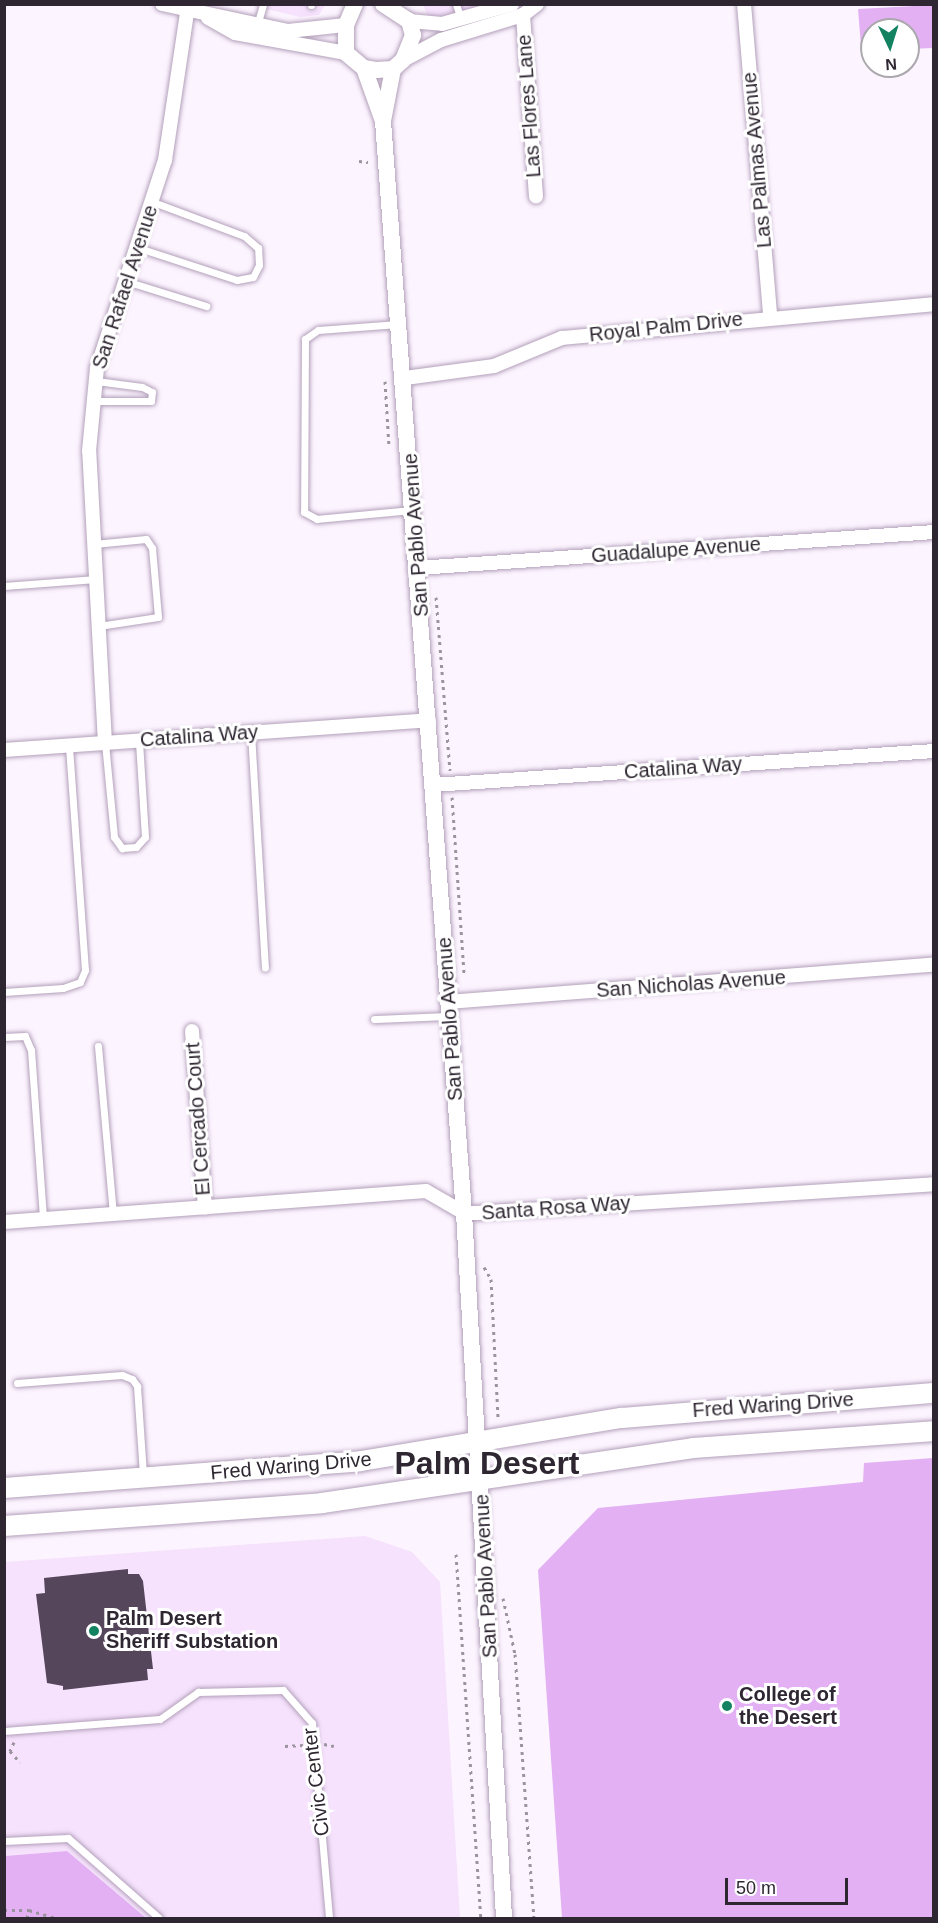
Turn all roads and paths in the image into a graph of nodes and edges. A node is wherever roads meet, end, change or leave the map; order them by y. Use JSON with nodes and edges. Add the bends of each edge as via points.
{"nodes":[{"id":1,"x":162,"y":4,"type":"edge"},
{"id":2,"x":263,"y":4,"type":"edge"},
{"id":3,"x":377,"y":4,"type":"edge"},
{"id":4,"x":456,"y":4,"type":"edge"},
{"id":5,"x":512,"y":4,"type":"edge"},
{"id":6,"x":537,"y":4,"type":"edge"},
{"id":7,"x":744,"y":4,"type":"edge"},
{"id":8,"x":187,"y":9,"type":"edge"},
{"id":9,"x":397,"y":10,"type":"edge"},
{"id":10,"x":351,"y":14,"type":"edge"},
{"id":11,"x":523,"y":15,"type":"junction"},
{"id":12,"x":206,"y":17,"type":"junction"},
{"id":13,"x":461,"y":19,"type":"junction"},
{"id":14,"x":258,"y":22,"type":"junction"},
{"id":15,"x":346,"y":53,"type":"junction"},
{"id":16,"x":398,"y":65,"type":"junction"},
{"id":17,"x":364,"y":68,"type":"junction"},
{"id":18,"x":383,"y":121,"type":"junction"},
{"id":19,"x":536,"y":197,"type":"dead end"},
{"id":20,"x":153,"y":202,"type":"junction"},
{"id":21,"x":139,"y":248,"type":"junction"},
{"id":22,"x":129,"y":282,"type":"junction"},
{"id":23,"x":933,"y":304,"type":"edge"},
{"id":24,"x":206,"y":306,"type":"dead end"},
{"id":25,"x":770,"y":316,"type":"junction"},
{"id":26,"x":401,"y":324,"type":"junction"},
{"id":27,"x":405,"y":378,"type":"junction"},
{"id":28,"x":96,"y":381,"type":"junction"},
{"id":29,"x":94,"y":401,"type":"junction"},
{"id":30,"x":414,"y":510,"type":"junction"},
{"id":31,"x":933,"y":531,"type":"edge"},
{"id":32,"x":94,"y":544,"type":"junction"},
{"id":33,"x":418,"y":568,"type":"junction"},
{"id":34,"x":96,"y":579,"type":"junction"},
{"id":35,"x":4,"y":586,"type":"edge"},
{"id":36,"x":99,"y":626,"type":"junction"},
{"id":37,"x":429,"y":720,"type":"junction"},
{"id":38,"x":251,"y":733,"type":"junction"},
{"id":39,"x":139,"y":740,"type":"junction"},
{"id":40,"x":105,"y":743,"type":"junction"},
{"id":41,"x":69,"y":745,"type":"junction"},
{"id":42,"x":4,"y":750,"type":"edge"},
{"id":43,"x":933,"y":750,"type":"edge"},
{"id":44,"x":433,"y":785,"type":"junction"},
{"id":45,"x":933,"y":965,"type":"edge"},
{"id":46,"x":265,"y":968,"type":"dead end"},
{"id":47,"x":4,"y":992,"type":"edge"},
{"id":48,"x":449,"y":1009,"type":"junction"},
{"id":49,"x":374,"y":1019,"type":"dead end"},
{"id":50,"x":192,"y":1031,"type":"dead end"},
{"id":51,"x":4,"y":1038,"type":"edge"},
{"id":52,"x":98,"y":1046,"type":"dead end"},
{"id":53,"x":933,"y":1184,"type":"edge"},
{"id":54,"x":205,"y":1208,"type":"junction"},
{"id":55,"x":464,"y":1213,"type":"junction"},
{"id":56,"x":113,"y":1214,"type":"junction"},
{"id":57,"x":43,"y":1219,"type":"junction"},
{"id":58,"x":4,"y":1222,"type":"edge"},
{"id":59,"x":17,"y":1383,"type":"dead end"},
{"id":60,"x":933,"y":1393,"type":"edge"},
{"id":61,"x":933,"y":1431,"type":"edge"},
{"id":62,"x":478,"y":1442,"type":"junction"},
{"id":63,"x":143,"y":1478,"type":"junction"},
{"id":64,"x":480,"y":1480,"type":"junction"},
{"id":65,"x":4,"y":1488,"type":"edge"},
{"id":66,"x":4,"y":1526,"type":"edge"},
{"id":67,"x":456,"y":1554,"type":"dead end"},
{"id":68,"x":502,"y":1593,"type":"dead end"},
{"id":69,"x":4,"y":1731,"type":"edge"},
{"id":70,"x":4,"y":1841,"type":"edge"},
{"id":71,"x":4,"y":1910,"type":"edge"},
{"id":72,"x":28,"y":1910,"type":"junction"},
{"id":73,"x":27,"y":1918,"type":"edge"},
{"id":74,"x":56,"y":1918,"type":"edge"},
{"id":75,"x":159,"y":1918,"type":"edge"},
{"id":76,"x":329,"y":1918,"type":"edge"},
{"id":77,"x":481,"y":1918,"type":"edge"},
{"id":78,"x":504,"y":1918,"type":"edge"},
{"id":79,"x":534,"y":1918,"type":"edge"}],
"edges":[{"from":1,"to":8,"type":"street"},
{"from":2,"to":14,"type":"lane"},
{"from":3,"to":10,"type":"street"},
{"from":4,"to":13,"type":"lane"},
{"from":5,"to":13,"type":"street"},
{"from":6,"to":11,"type":"street"},
{"from":7,"to":25,"type":"street","name":"Las Palmas Avenue"},
{"from":8,"to":12,"type":"street"},
{"from":8,"to":20,"type":"street","name":"San Rafael Avenue","via":[[165,160]]},
{"from":9,"to":13,"type":"street","via":[[438,25]]},
{"from":9,"to":16,"type":"street","name":"San Pablo Avenue","via":[[413,35]]},
{"from":10,"to":14,"type":"street","via":[[288,31]]},
{"from":10,"to":15,"type":"street"},
{"from":11,"to":16,"type":"street","via":[[441,40]]},
{"from":11,"to":19,"type":"street","name":"Las Flores Lane"},
{"from":12,"to":14,"type":"street"},
{"from":12,"to":15,"type":"street","via":[[236,33]]},
{"from":15,"to":17,"type":"street"},
{"from":16,"to":17,"type":"street"},
{"from":16,"to":18,"type":"street","name":"San Pablo Avenue"},
{"from":17,"to":18,"type":"street","name":"San Pablo Avenue"},
{"from":18,"to":26,"type":"street","name":"San Pablo Avenue"},
{"from":20,"to":21,"type":"street","name":"San Rafael Avenue"},
{"from":20,"to":21,"type":"lane","via":[[244,236],[258,248],[259,264],[253,277],[237,280]]},
{"from":21,"to":22,"type":"street","name":"San Rafael Avenue"},
{"from":22,"to":24,"type":"lane"},
{"from":22,"to":28,"type":"street","name":"San Rafael Avenue"},
{"from":23,"to":25,"type":"street","name":"Royal Palm Drive"},
{"from":25,"to":27,"type":"street","name":"Royal Palm Drive","via":[[562,338],[494,366]]},
{"from":26,"to":27,"type":"street","name":"San Pablo Avenue"},
{"from":26,"to":30,"type":"lane","via":[[318,330],[304,339],[304,512],[317,519]]},
{"from":27,"to":30,"type":"street","name":"San Pablo Avenue"},
{"from":28,"to":29,"type":"street","name":"San Rafael Avenue"},
{"from":28,"to":29,"type":"lane","via":[[152,392],[151,401],[141,405]]},
{"from":29,"to":32,"type":"street","name":"San Rafael Avenue","via":[[89,451]]},
{"from":30,"to":33,"type":"street","name":"San Pablo Avenue"},
{"from":31,"to":33,"type":"street","name":"Guadalupe Avenue"},
{"from":32,"to":34,"type":"street","name":"San Rafael Avenue"},
{"from":32,"to":36,"type":"lane","via":[[146,539],[152,548],[158,617]]},
{"from":33,"to":37,"type":"street","name":"San Pablo Avenue"},
{"from":34,"to":35,"type":"lane"},
{"from":34,"to":36,"type":"street","name":"San Rafael Avenue"},
{"from":36,"to":40,"type":"street","name":"San Rafael Avenue"},
{"from":37,"to":38,"type":"street","name":"Catalina Way"},
{"from":37,"to":44,"type":"street","name":"San Pablo Avenue"},
{"from":38,"to":39,"type":"street","name":"Catalina Way"},
{"from":38,"to":46,"type":"lane"},
{"from":39,"to":40,"type":"street","name":"Catalina Way"},
{"from":39,"to":40,"type":"lane","via":[[145,837],[136,847],[122,848],[114,837]]},
{"from":40,"to":41,"type":"street","name":"Catalina Way"},
{"from":41,"to":42,"type":"street","name":"Catalina Way"},
{"from":41,"to":47,"type":"lane","via":[[85,970],[80,982],[63,988]]},
{"from":43,"to":44,"type":"street","name":"Catalina Way"},
{"from":44,"to":48,"type":"street","name":"San Pablo Avenue"},
{"from":45,"to":48,"type":"street","name":"San Nicholas Avenue"},
{"from":48,"to":49,"type":"lane"},
{"from":48,"to":55,"type":"street","name":"San Pablo Avenue"},
{"from":50,"to":54,"type":"street","name":"El Cercado Court"},
{"from":51,"to":57,"type":"lane","via":[[25,1036],[31,1050]]},
{"from":52,"to":56,"type":"lane"},
{"from":53,"to":55,"type":"street","name":"Santa Rosa Way"},
{"from":54,"to":55,"type":"street","name":"Santa Rosa Way","via":[[426,1191]]},
{"from":54,"to":56,"type":"street","name":"Santa Rosa Way"},
{"from":55,"to":62,"type":"street","name":"San Pablo Avenue"},
{"from":56,"to":57,"type":"street","name":"Santa Rosa Way"},
{"from":57,"to":58,"type":"street","name":"Santa Rosa Way"},
{"from":59,"to":63,"type":"lane","via":[[122,1375],[132,1380],[137,1386]]},
{"from":60,"to":62,"type":"main road","name":"Fred Waring Drive","via":[[689,1411]]},
{"from":61,"to":64,"type":"main road","name":"Fred Waring Drive","via":[[693,1448]]},
{"from":62,"to":63,"type":"main road","name":"Fred Waring Drive","via":[[361,1461]]},
{"from":62,"to":64,"type":"street","name":"San Pablo Avenue"},
{"from":63,"to":65,"type":"main road","name":"Fred Waring Drive"},
{"from":64,"to":66,"type":"main road","name":"Fred Waring Drive","via":[[283,1507]]},
{"from":64,"to":78,"type":"street","name":"San Pablo Avenue"},
{"from":67,"to":77,"type":"path"},
{"from":68,"to":79,"type":"path","via":[[515,1654]]},
{"from":69,"to":76,"type":"lane","name":"Civic Center","via":[[160,1719],[198,1692],[283,1690],[312,1723]]},
{"from":70,"to":75,"type":"lane","via":[[68,1838]]},
{"from":71,"to":72,"type":"path"},
{"from":72,"to":73,"type":"path"},
{"from":72,"to":74,"type":"path"}]}
